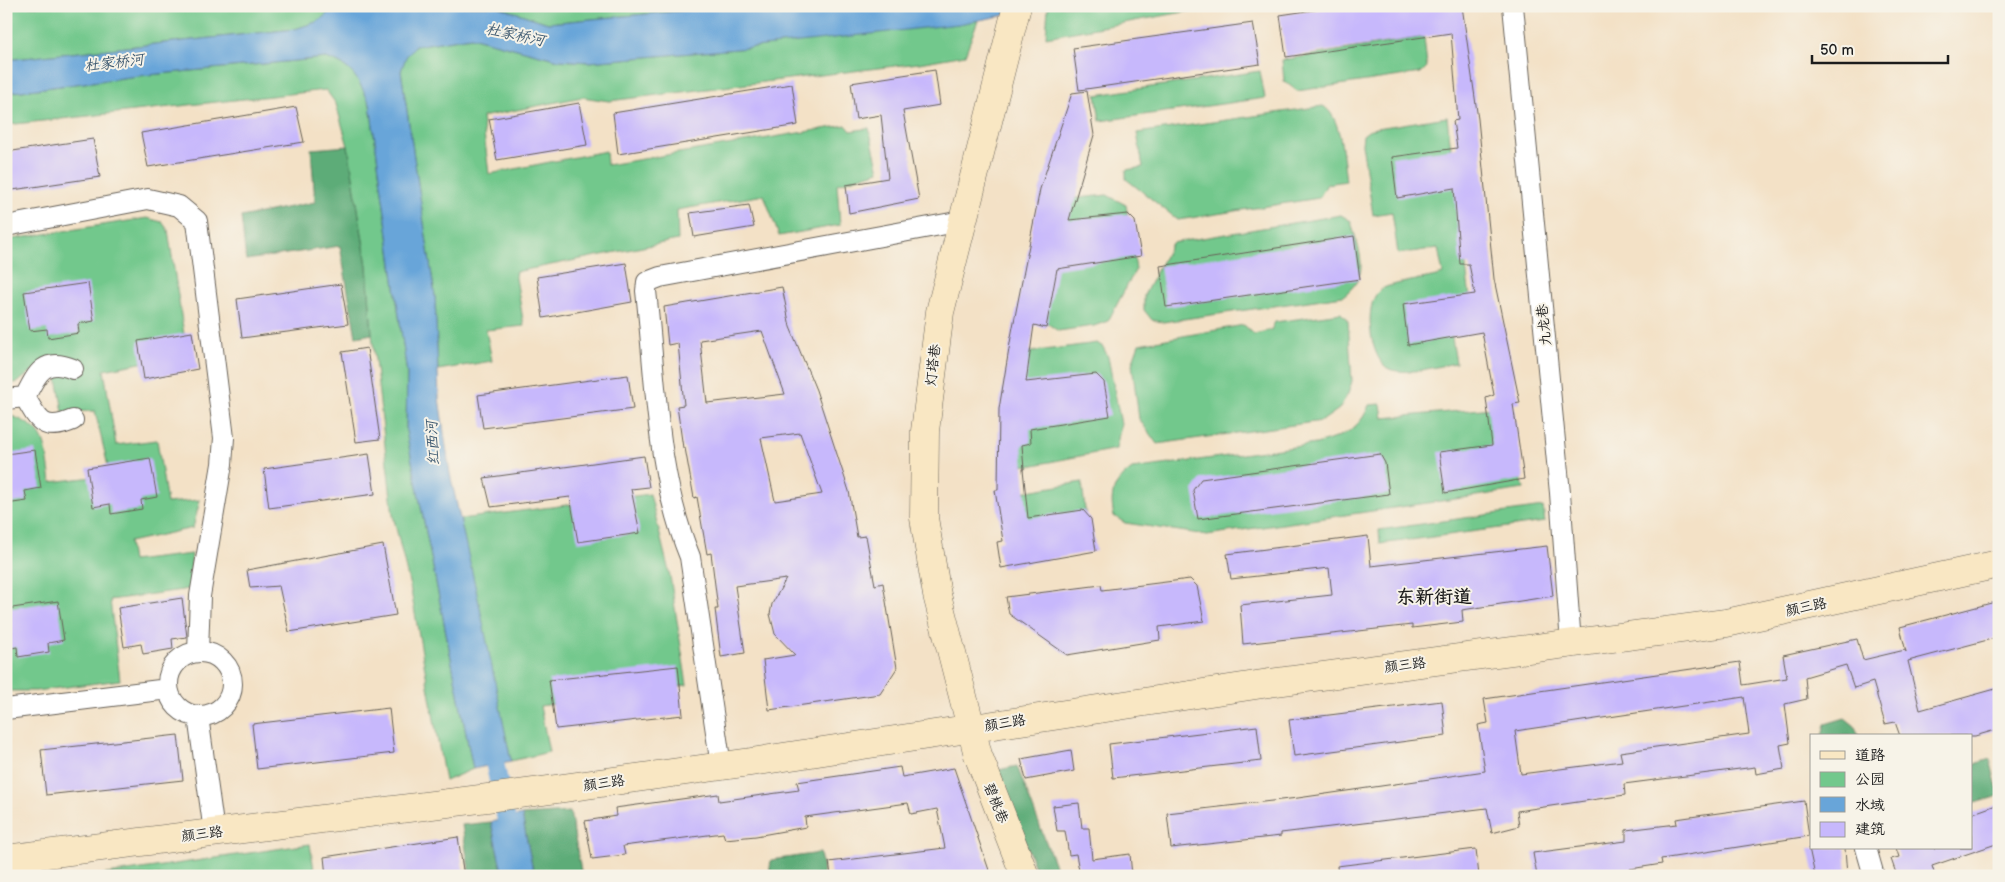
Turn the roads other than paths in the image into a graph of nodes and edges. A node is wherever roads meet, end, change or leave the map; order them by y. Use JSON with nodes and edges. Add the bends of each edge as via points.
{"nodes":[{"id":1,"x":1513,"y":6,"type":"edge"},
{"id":2,"x":1014,"y":17,"type":"edge"},
{"id":3,"x":962,"y":221,"type":"junction"},
{"id":4,"x":6,"y":226,"type":"edge"},
{"id":5,"x":73,"y":369,"type":"dead end"},
{"id":6,"x":16,"y":398,"type":"edge"},
{"id":7,"x":73,"y":420,"type":"dead end"},
{"id":8,"x":1999,"y":564,"type":"edge"},
{"id":9,"x":1571,"y":644,"type":"junction"},
{"id":10,"x":198,"y":652,"type":"junction"},
{"id":11,"x":168,"y":689,"type":"junction"},
{"id":12,"x":6,"y":709,"type":"edge"},
{"id":13,"x":198,"y":716,"type":"junction"},
{"id":14,"x":971,"y":728,"type":"junction"},
{"id":15,"x":721,"y":766,"type":"junction"},
{"id":16,"x":214,"y":832,"type":"junction"},
{"id":17,"x":1867,"y":850,"type":"edge"},
{"id":18,"x":6,"y":860,"type":"edge"},
{"id":19,"x":1025,"y":876,"type":"edge"},
{"id":20,"x":1874,"y":876,"type":"edge"}],
"edges":[{"from":1,"to":9,"type":"street","name":"九龙巷","via":[[1560,493]]},
{"from":2,"to":3,"type":"street","name":"灯塔巷"},
{"from":3,"to":14,"type":"street","name":"灯塔巷","via":[[940,312],[925,431],[924,518],[937,596]]},
{"from":3,"to":15,"type":"street","via":[[660,276],[647,282],[666,478],[690,557]]},
{"from":4,"to":10,"type":"street","via":[[148,199],[179,206],[197,221],[224,438],[200,596]]},
{"from":5,"to":6,"type":"street","via":[[60,363],[45,367]]},
{"from":6,"to":7,"type":"street","via":[[44,424],[57,427]]},
{"from":8,"to":9,"type":"street","name":"颜三路","via":[[1726,623]]},
{"from":9,"to":14,"type":"street","name":"颜三路","via":[[1269,683]]},
{"from":10,"to":11,"type":"street","via":[[188,654],[172,668]]},
{"from":10,"to":13,"type":"street","via":[[218,658],[230,674],[232,684],[225,703],[218,710]]},
{"from":11,"to":12,"type":"street"},
{"from":11,"to":13,"type":"street","via":[[178,708]]},
{"from":13,"to":16,"type":"street"},
{"from":14,"to":15,"type":"street","name":"颜三路"},
{"from":14,"to":19,"type":"street","name":"碧桃巷","via":[[978,755]]},
{"from":15,"to":16,"type":"street","name":"颜三路"},
{"from":16,"to":18,"type":"street","name":"颜三路"},
{"from":17,"to":20,"type":"street"}]}
